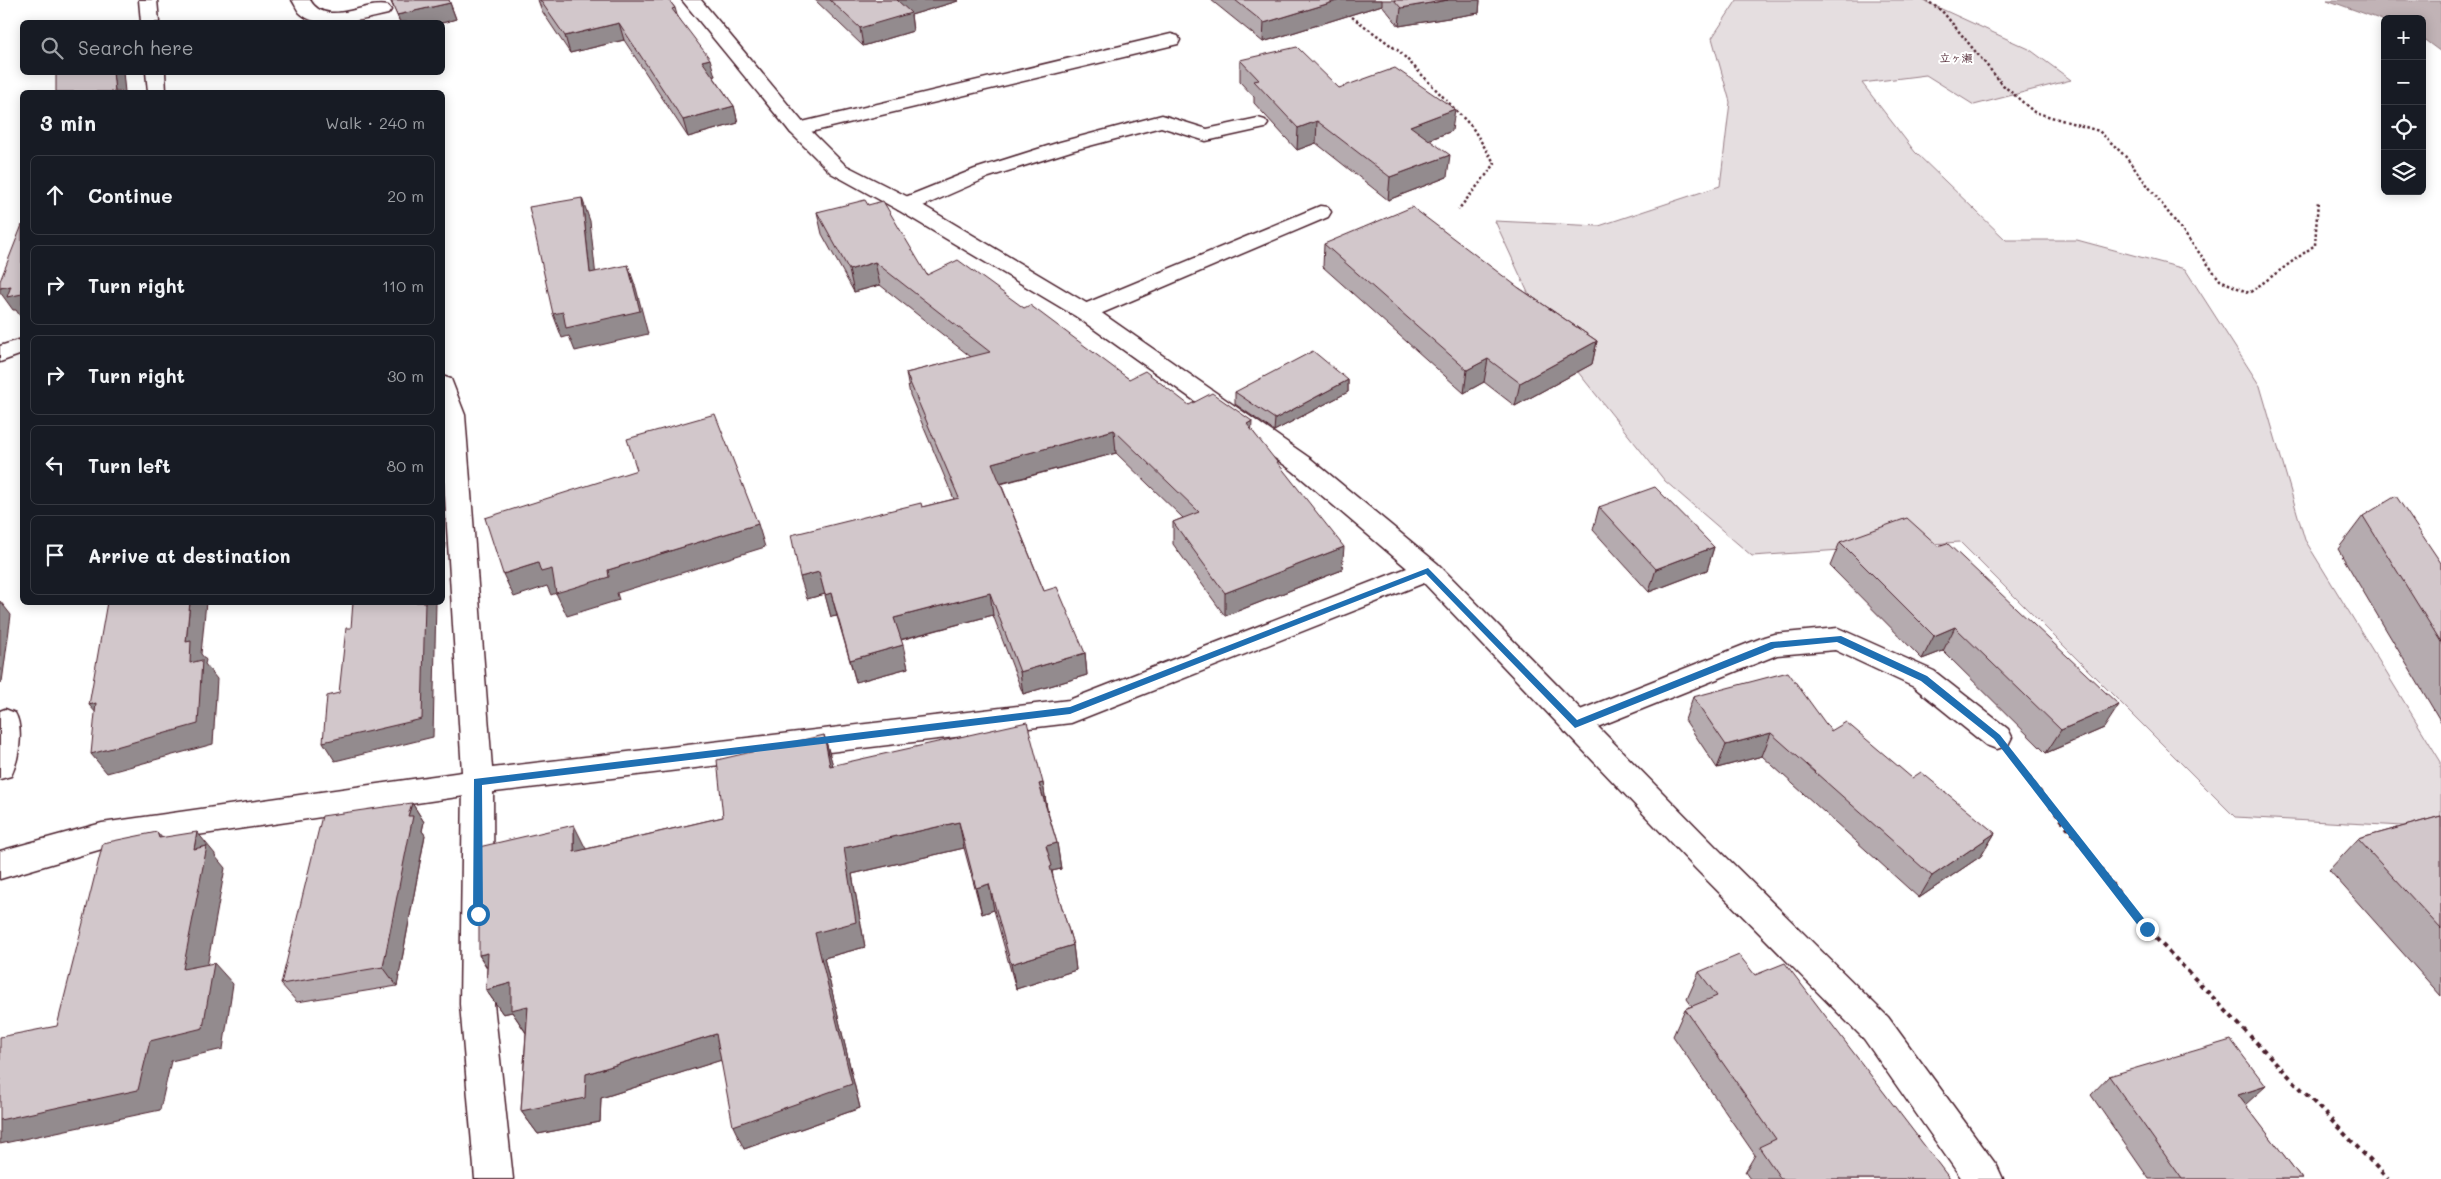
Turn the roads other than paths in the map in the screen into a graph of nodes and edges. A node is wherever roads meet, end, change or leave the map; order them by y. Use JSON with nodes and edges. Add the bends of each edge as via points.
{"nodes":[{"id":1,"x":148,"y":0,"type":"edge"},
{"id":2,"x":301,"y":0,"type":"edge"},
{"id":3,"x":691,"y":0,"type":"edge"},
{"id":4,"x":382,"y":10,"type":"dead end"},
{"id":5,"x":150,"y":20,"type":"edge"},
{"id":6,"x":1171,"y":40,"type":"dead end"},
{"id":7,"x":155,"y":75,"type":"edge"},
{"id":8,"x":157,"y":90,"type":"edge"},
{"id":9,"x":1258,"y":124,"type":"dead end"},
{"id":10,"x":798,"y":129,"type":"junction"},
{"id":11,"x":906,"y":205,"type":"junction"},
{"id":12,"x":1320,"y":212,"type":"dead end"},
{"id":13,"x":1085,"y":312,"type":"junction"},
{"id":14,"x":20,"y":347,"type":"edge"},
{"id":15,"x":0,"y":355,"type":"edge"},
{"id":16,"x":445,"y":392,"type":"edge"},
{"id":17,"x":1428,"y":571,"type":"junction"},
{"id":18,"x":5,"y":721,"type":"dead end"},
{"id":19,"x":1575,"y":724,"type":"junction"},
{"id":20,"x":1997,"y":737,"type":"road end"},
{"id":21,"x":0,"y":767,"type":"edge"},
{"id":22,"x":478,"y":782,"type":"junction"},
{"id":23,"x":0,"y":865,"type":"edge"},
{"id":24,"x":494,"y":1179,"type":"edge"},
{"id":25,"x":1984,"y":1179,"type":"edge"}],
"edges":[{"from":1,"to":5,"type":"street"},
{"from":2,"to":4,"type":"street","via":[[305,10],[318,18]]},
{"from":3,"to":10,"type":"street"},
{"from":6,"to":10,"type":"street"},
{"from":7,"to":8,"type":"street"},
{"from":9,"to":11,"type":"street","via":[[1206,135],[1162,121],[982,173]]},
{"from":10,"to":11,"type":"street","via":[[838,169]]},
{"from":11,"to":13,"type":"street"},
{"from":12,"to":13,"type":"street"},
{"from":13,"to":17,"type":"street","via":[[1302,465]]},
{"from":14,"to":15,"type":"street"},
{"from":16,"to":22,"type":"street","via":[[453,415]]},
{"from":17,"to":19,"type":"street"},
{"from":17,"to":22,"type":"street","via":[[1070,711]]},
{"from":18,"to":21,"type":"street"},
{"from":19,"to":20,"type":"street","via":[[1774,645],[1838,639],[1924,679]]},
{"from":19,"to":25,"type":"street","via":[[1876,1028]]},
{"from":22,"to":23,"type":"street","via":[[102,836]]},
{"from":22,"to":24,"type":"street","via":[[477,1004]]}]}
